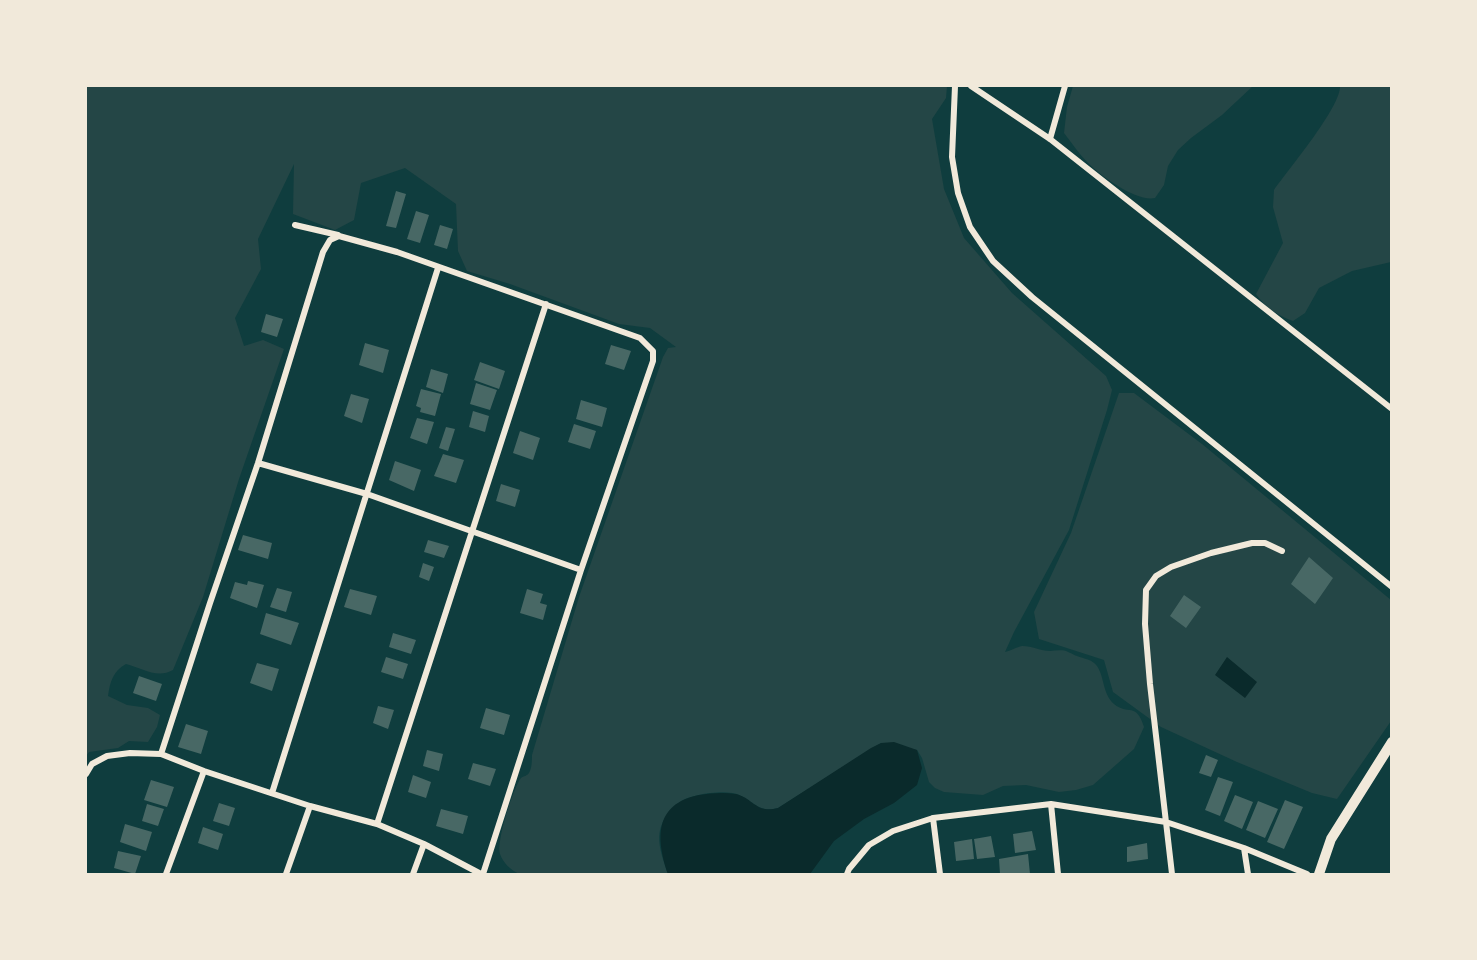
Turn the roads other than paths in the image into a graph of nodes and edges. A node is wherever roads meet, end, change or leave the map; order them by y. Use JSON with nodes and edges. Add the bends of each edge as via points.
{"nodes":[{"id":1,"x":955,"y":86,"type":"edge"},
{"id":2,"x":971,"y":86,"type":"edge"},
{"id":3,"x":1065,"y":86,"type":"edge"},
{"id":4,"x":1050,"y":139,"type":"junction"},
{"id":5,"x":295,"y":225,"type":"dead end"},
{"id":6,"x":339,"y":236,"type":"junction"},
{"id":7,"x":438,"y":268,"type":"junction"},
{"id":8,"x":546,"y":304,"type":"junction"},
{"id":9,"x":1392,"y":409,"type":"edge"},
{"id":10,"x":258,"y":464,"type":"junction"},
{"id":11,"x":367,"y":494,"type":"junction"},
{"id":12,"x":472,"y":531,"type":"junction"},
{"id":13,"x":1282,"y":551,"type":"dead end"},
{"id":14,"x":581,"y":570,"type":"junction"},
{"id":15,"x":1392,"y":587,"type":"edge"},
{"id":16,"x":1392,"y":742,"type":"edge"},
{"id":17,"x":161,"y":754,"type":"junction"},
{"id":18,"x":204,"y":771,"type":"junction"},
{"id":19,"x":86,"y":774,"type":"edge"},
{"id":20,"x":272,"y":793,"type":"junction"},
{"id":21,"x":1051,"y":804,"type":"junction"},
{"id":22,"x":310,"y":806,"type":"junction"},
{"id":23,"x":933,"y":818,"type":"junction"},
{"id":24,"x":1166,"y":822,"type":"junction"},
{"id":25,"x":377,"y":824,"type":"junction"},
{"id":26,"x":424,"y":844,"type":"junction"},
{"id":27,"x":1244,"y":848,"type":"junction"},
{"id":28,"x":166,"y":874,"type":"edge"},
{"id":29,"x":286,"y":874,"type":"edge"},
{"id":30,"x":413,"y":874,"type":"edge"},
{"id":31,"x":482,"y":874,"type":"edge"},
{"id":32,"x":847,"y":874,"type":"edge"},
{"id":33,"x":940,"y":874,"type":"edge"},
{"id":34,"x":1058,"y":874,"type":"edge"},
{"id":35,"x":1172,"y":874,"type":"edge"},
{"id":36,"x":1248,"y":874,"type":"edge"},
{"id":37,"x":1307,"y":874,"type":"edge"},
{"id":38,"x":1319,"y":874,"type":"edge"}],
"edges":[{"from":1,"to":15,"type":"street","via":[[952,158],[958,194],[970,227],[993,261],[1032,297]]},
{"from":2,"to":4,"type":"street"},
{"from":3,"to":4,"type":"street"},
{"from":4,"to":9,"type":"street"},
{"from":5,"to":6,"type":"street"},
{"from":6,"to":7,"type":"street"},
{"from":6,"to":10,"type":"street","via":[[330,240],[323,252]]},
{"from":7,"to":8,"type":"street"},
{"from":7,"to":11,"type":"street"},
{"from":8,"to":12,"type":"street"},
{"from":8,"to":14,"type":"street","via":[[640,338],[653,351],[653,361]]},
{"from":10,"to":11,"type":"street"},
{"from":10,"to":17,"type":"street"},
{"from":11,"to":12,"type":"street"},
{"from":11,"to":20,"type":"street"},
{"from":12,"to":14,"type":"street"},
{"from":12,"to":25,"type":"street"},
{"from":13,"to":24,"type":"street","via":[[1265,543],[1252,543],[1210,553],[1156,576],[1146,590],[1149,674]]},
{"from":14,"to":31,"type":"street"},
{"from":16,"to":38,"type":"street","via":[[1331,839]]},
{"from":17,"to":18,"type":"street"},
{"from":17,"to":19,"type":"street","via":[[107,756],[92,764]]},
{"from":18,"to":20,"type":"street"},
{"from":18,"to":28,"type":"street"},
{"from":20,"to":22,"type":"street"},
{"from":21,"to":23,"type":"street"},
{"from":21,"to":24,"type":"street"},
{"from":21,"to":34,"type":"street"},
{"from":22,"to":25,"type":"street"},
{"from":22,"to":29,"type":"street"},
{"from":23,"to":32,"type":"street","via":[[893,831],[868,845]]},
{"from":23,"to":33,"type":"street"},
{"from":24,"to":27,"type":"street"},
{"from":24,"to":35,"type":"street"},
{"from":25,"to":26,"type":"street"},
{"from":26,"to":30,"type":"street"},
{"from":26,"to":31,"type":"street"},
{"from":27,"to":36,"type":"street"},
{"from":27,"to":37,"type":"street"}]}
